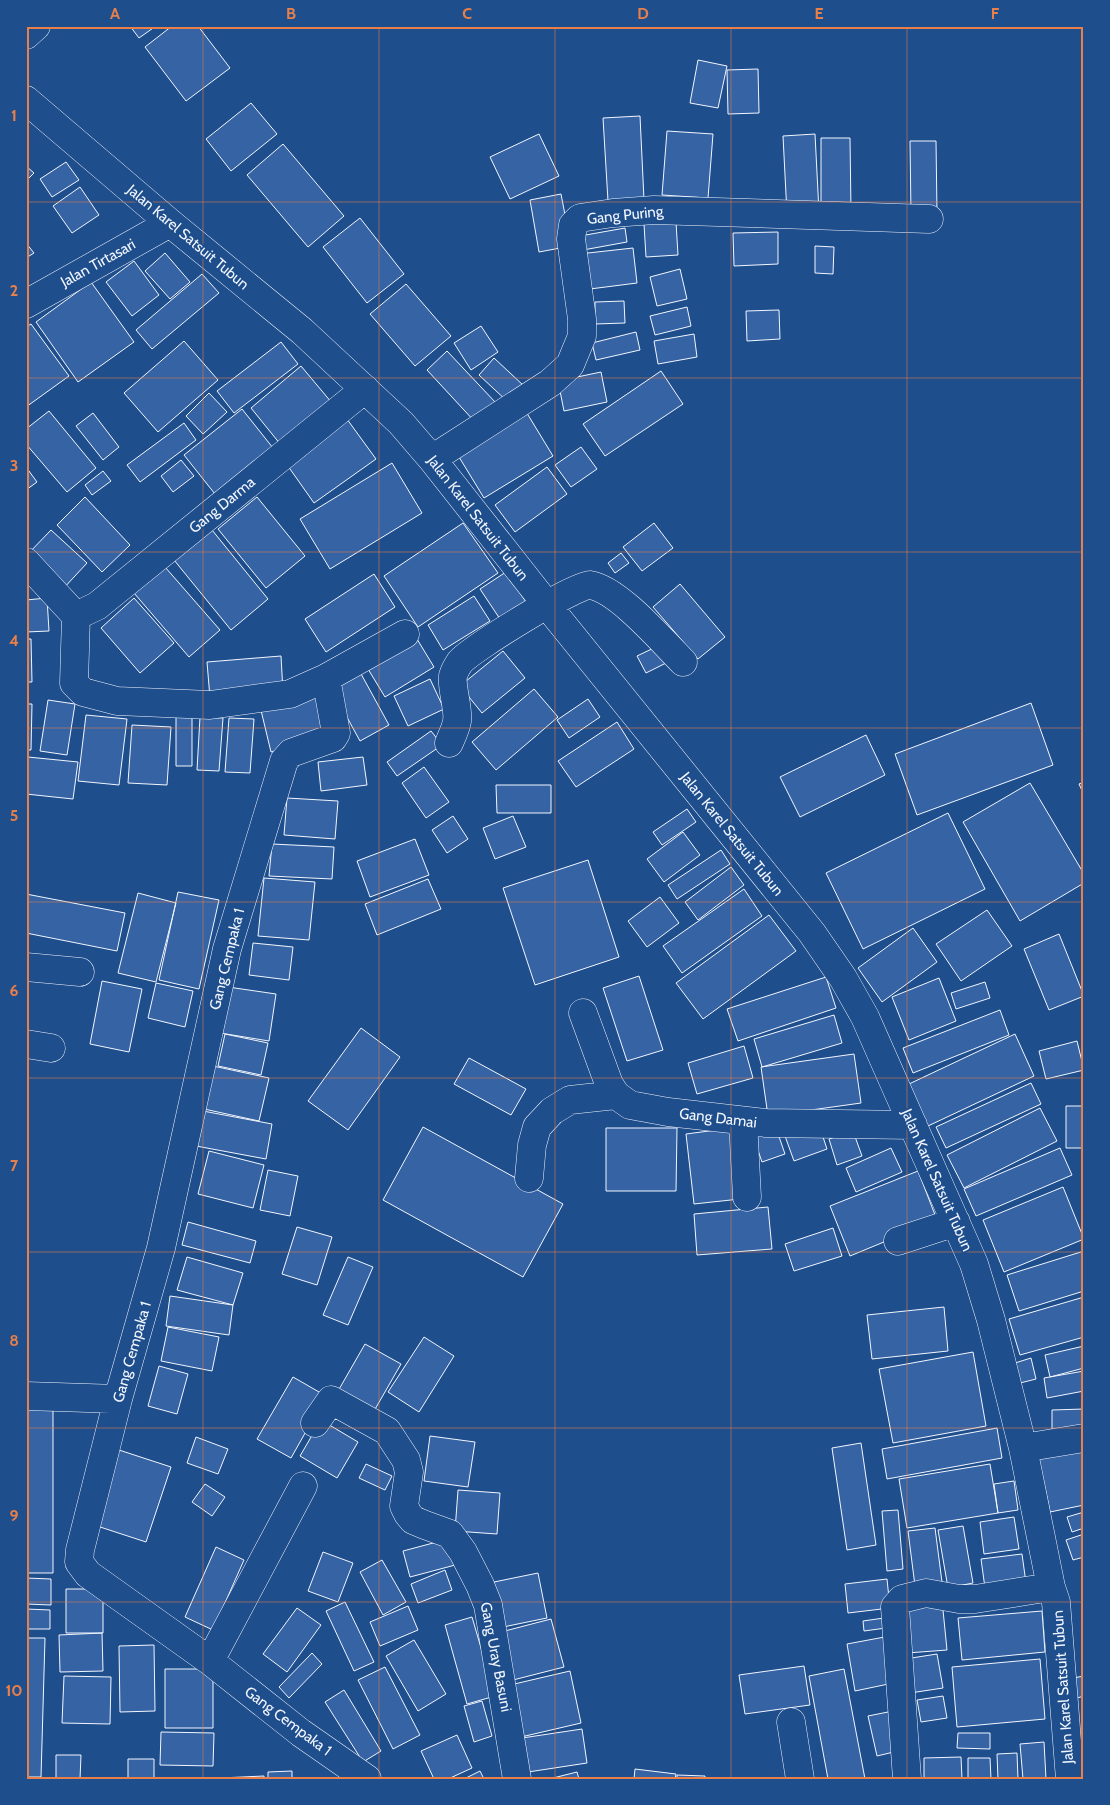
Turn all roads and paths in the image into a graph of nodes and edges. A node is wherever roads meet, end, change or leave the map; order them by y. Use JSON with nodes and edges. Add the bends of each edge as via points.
{"nodes":[{"id":1,"x":36,"y":26,"type":"edge"},
{"id":2,"x":26,"y":35,"type":"edge"},
{"id":3,"x":26,"y":100,"type":"edge"},
{"id":4,"x":930,"y":219,"type":"dead end"},
{"id":5,"x":170,"y":223,"type":"junction"},
{"id":6,"x":26,"y":304,"type":"edge"},
{"id":7,"x":365,"y":389,"type":"junction"},
{"id":8,"x":432,"y":459,"type":"junction"},
{"id":9,"x":26,"y":562,"type":"edge"},
{"id":10,"x":547,"y":605,"type":"junction"},
{"id":11,"x":76,"y":616,"type":"junction"},
{"id":12,"x":404,"y":634,"type":"dead end"},
{"id":13,"x":683,"y":662,"type":"dead end"},
{"id":14,"x":326,"y":678,"type":"junction"},
{"id":15,"x":449,"y":743,"type":"dead end"},
{"id":16,"x":26,"y":966,"type":"edge"},
{"id":17,"x":80,"y":972,"type":"dead end"},
{"id":18,"x":583,"y":1013,"type":"dead end"},
{"id":19,"x":616,"y":1095,"type":"junction"},
{"id":20,"x":743,"y":1121,"type":"junction"},
{"id":21,"x":912,"y":1125,"type":"junction"},
{"id":22,"x":529,"y":1178,"type":"dead end"},
{"id":23,"x":747,"y":1197,"type":"dead end"},
{"id":24,"x":956,"y":1222,"type":"junction"},
{"id":25,"x":898,"y":1241,"type":"dead end"},
{"id":26,"x":26,"y":1396,"type":"edge"},
{"id":27,"x":118,"y":1399,"type":"junction"},
{"id":28,"x":316,"y":1423,"type":"dead end"},
{"id":29,"x":1084,"y":1438,"type":"edge"},
{"id":30,"x":1023,"y":1448,"type":"junction"},
{"id":31,"x":303,"y":1486,"type":"dead end"},
{"id":32,"x":1050,"y":1587,"type":"junction"},
{"id":33,"x":210,"y":1661,"type":"junction"},
{"id":34,"x":790,"y":1722,"type":"dead end"},
{"id":35,"x":367,"y":1779,"type":"edge"},
{"id":36,"x":517,"y":1779,"type":"edge"},
{"id":37,"x":800,"y":1779,"type":"edge"},
{"id":38,"x":907,"y":1779,"type":"edge"},
{"id":39,"x":1070,"y":1779,"type":"edge"}],
"edges":[{"from":1,"to":2,"type":"street"},
{"from":3,"to":5,"type":"street","name":"Jalan Karel Satsuit Tubun"},
{"from":4,"to":8,"type":"street","name":"Gang Puring","via":[[654,210],[580,218],[573,225],[571,239],[582,336],[570,365],[550,383]]},
{"from":5,"to":6,"type":"street","name":"Jalan Tirtasari"},
{"from":5,"to":7,"type":"street","name":"Jalan Karel Satsuit Tubun","via":[[302,331]]},
{"from":7,"to":8,"type":"street","name":"Jalan Karel Satsuit Tubun"},
{"from":7,"to":11,"type":"street","name":"Gang Darma","via":[[98,606]]},
{"from":8,"to":10,"type":"street","name":"Jalan Karel Satsuit Tubun"},
{"from":9,"to":11,"type":"street"},
{"from":10,"to":13,"type":"street","via":[[589,585],[604,590],[619,600]]},
{"from":10,"to":15,"type":"street","via":[[460,662],[453,677],[457,721]]},
{"from":10,"to":21,"type":"street","name":"Jalan Karel Satsuit Tubun","via":[[812,933],[865,1017]]},
{"from":11,"to":14,"type":"street","via":[[74,683],[83,692],[96,696],[117,701],[210,705],[290,694]]},
{"from":12,"to":14,"type":"street"},
{"from":14,"to":27,"type":"street","name":"Gang Cempaka 1","via":[[336,733],[333,738],[291,753],[284,761],[227,949],[161,1248]]},
{"from":16,"to":17,"type":"street"},
{"from":18,"to":19,"type":"street"},
{"from":19,"to":20,"type":"street","name":"Gang Damai","via":[[630,1105]]},
{"from":19,"to":22,"type":"street","via":[[570,1100],[552,1111],[537,1127]]},
{"from":20,"to":21,"type":"street","name":"Gang Damai"},
{"from":20,"to":23,"type":"street"},
{"from":21,"to":24,"type":"street","name":"Jalan Karel Satsuit Tubun"},
{"from":24,"to":25,"type":"street"},
{"from":24,"to":30,"type":"street","name":"Jalan Karel Satsuit Tubun","via":[[974,1264],[991,1320]]},
{"from":26,"to":27,"type":"street"},
{"from":27,"to":33,"type":"street","name":"Gang Cempaka 1","via":[[79,1562],[88,1574]]},
{"from":28,"to":36,"type":"street","name":"Gang Uray Basuni","via":[[331,1400],[387,1431],[406,1460],[409,1472],[404,1506],[408,1514],[413,1520],[450,1534],[472,1569],[488,1605]]},
{"from":29,"to":30,"type":"street"},
{"from":30,"to":32,"type":"street","name":"Jalan Karel Satsuit Tubun"},
{"from":31,"to":33,"type":"street"},
{"from":32,"to":38,"type":"street","via":[[974,1599],[926,1593],[902,1599],[895,1607]]},
{"from":32,"to":39,"type":"street","name":"Jalan Karel Satsuit Tubun","via":[[1056,1602]]},
{"from":33,"to":35,"type":"street","name":"Gang Cempaka 1","via":[[301,1733]]},
{"from":34,"to":37,"type":"street"}]}
